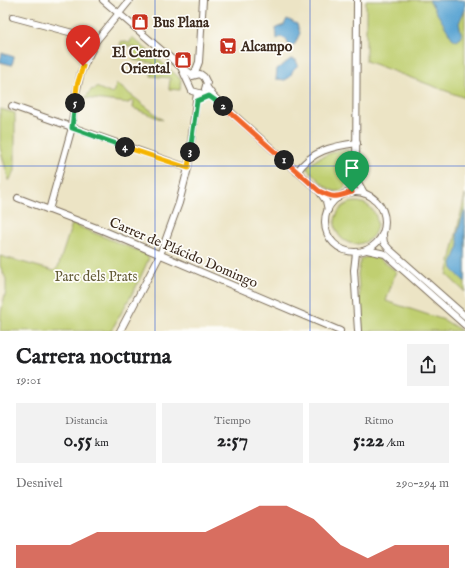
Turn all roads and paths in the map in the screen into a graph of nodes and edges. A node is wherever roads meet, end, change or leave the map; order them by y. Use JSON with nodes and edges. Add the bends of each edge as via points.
{"nodes":[{"id":1,"x":103,"y":0,"type":"edge"},
{"id":2,"x":130,"y":0,"type":"edge"},
{"id":3,"x":203,"y":0,"type":"edge"},
{"id":4,"x":357,"y":0,"type":"edge"},
{"id":5,"x":119,"y":14,"type":"junction"},
{"id":6,"x":13,"y":17,"type":"dead end"},
{"id":7,"x":96,"y":41,"type":"junction"},
{"id":8,"x":198,"y":64,"type":"junction"},
{"id":9,"x":183,"y":68,"type":"junction"},
{"id":10,"x":194,"y":75,"type":"junction"},
{"id":11,"x":202,"y":76,"type":"junction"},
{"id":12,"x":188,"y":82,"type":"junction"},
{"id":13,"x":206,"y":86,"type":"junction"},
{"id":14,"x":196,"y":92,"type":"junction"},
{"id":15,"x":211,"y":96,"type":"junction"},
{"id":16,"x":196,"y":104,"type":"junction"},
{"id":17,"x":12,"y":106,"type":"dead end"},
{"id":18,"x":72,"y":128,"type":"junction"},
{"id":19,"x":357,"y":143,"type":"junction"},
{"id":20,"x":188,"y":168,"type":"junction"},
{"id":21,"x":297,"y":172,"type":"junction"},
{"id":22,"x":356,"y":179,"type":"junction"},
{"id":23,"x":319,"y":191,"type":"junction"},
{"id":24,"x":352,"y":192,"type":"junction"},
{"id":25,"x":364,"y":193,"type":"junction"},
{"id":26,"x":18,"y":198,"type":"dead end"},
{"id":27,"x":338,"y":198,"type":"junction"},
{"id":28,"x":49,"y":210,"type":"junction"},
{"id":29,"x":328,"y":210,"type":"junction"},
{"id":30,"x":383,"y":235,"type":"junction"},
{"id":31,"x":367,"y":250,"type":"junction"},
{"id":32,"x":356,"y":253,"type":"junction"},
{"id":33,"x":160,"y":256,"type":"junction"},
{"id":34,"x":465,"y":316,"type":"edge"},
{"id":35,"x":465,"y":324,"type":"edge"},
{"id":36,"x":120,"y":331,"type":"edge"},
{"id":37,"x":340,"y":331,"type":"edge"},
{"id":38,"x":358,"y":331,"type":"edge"}],
"edges":[{"from":1,"to":5,"type":"street"},
{"from":2,"to":5,"type":"street"},
{"from":3,"to":8,"type":"street"},
{"from":4,"to":19,"type":"street"},
{"from":5,"to":7,"type":"street"},
{"from":5,"to":9,"type":"street"},
{"from":6,"to":7,"type":"street"},
{"from":7,"to":18,"type":"street","via":[[79,79]]},
{"from":8,"to":9,"type":"street"},
{"from":8,"to":10,"type":"street"},
{"from":8,"to":11,"type":"street"},
{"from":9,"to":10,"type":"street"},
{"from":9,"to":12,"type":"street"},
{"from":10,"to":11,"type":"street"},
{"from":10,"to":12,"type":"street"},
{"from":11,"to":13,"type":"street","via":[[206,80]]},
{"from":12,"to":14,"type":"street"},
{"from":13,"to":14,"type":"street"},
{"from":13,"to":15,"type":"street"},
{"from":14,"to":15,"type":"street"},
{"from":14,"to":16,"type":"street"},
{"from":15,"to":16,"type":"street"},
{"from":15,"to":21,"type":"street"},
{"from":16,"to":20,"type":"street"},
{"from":17,"to":18,"type":"street"},
{"from":18,"to":20,"type":"street"},
{"from":18,"to":28,"type":"street"},
{"from":19,"to":21,"type":"street","via":[[334,146],[314,155]]},
{"from":19,"to":22,"type":"street"},
{"from":20,"to":33,"type":"street"},
{"from":21,"to":23,"type":"street"},
{"from":22,"to":24,"type":"street"},
{"from":22,"to":25,"type":"street"},
{"from":23,"to":27,"type":"street"},
{"from":23,"to":29,"type":"street","via":[[326,201]]},
{"from":24,"to":25,"type":"street"},
{"from":24,"to":27,"type":"street"},
{"from":25,"to":30,"type":"street","via":[[374,198],[383,210],[386,225]]},
{"from":26,"to":28,"type":"street","name":"Carrer de Plácido Domingo"},
{"from":27,"to":29,"type":"street"},
{"from":28,"to":33,"type":"street","name":"Carrer de Plácido Domingo"},
{"from":29,"to":32,"type":"street","via":[[326,228],[330,240],[341,250]]},
{"from":30,"to":31,"type":"street"},
{"from":30,"to":34,"type":"street","via":[[384,243],[389,249]]},
{"from":31,"to":32,"type":"street"},
{"from":31,"to":35,"type":"street","via":[[385,254]]},
{"from":32,"to":38,"type":"street","via":[[354,270]]},
{"from":33,"to":36,"type":"street"},
{"from":33,"to":37,"type":"street","name":"Carrer de Plácido Domingo"}]}
